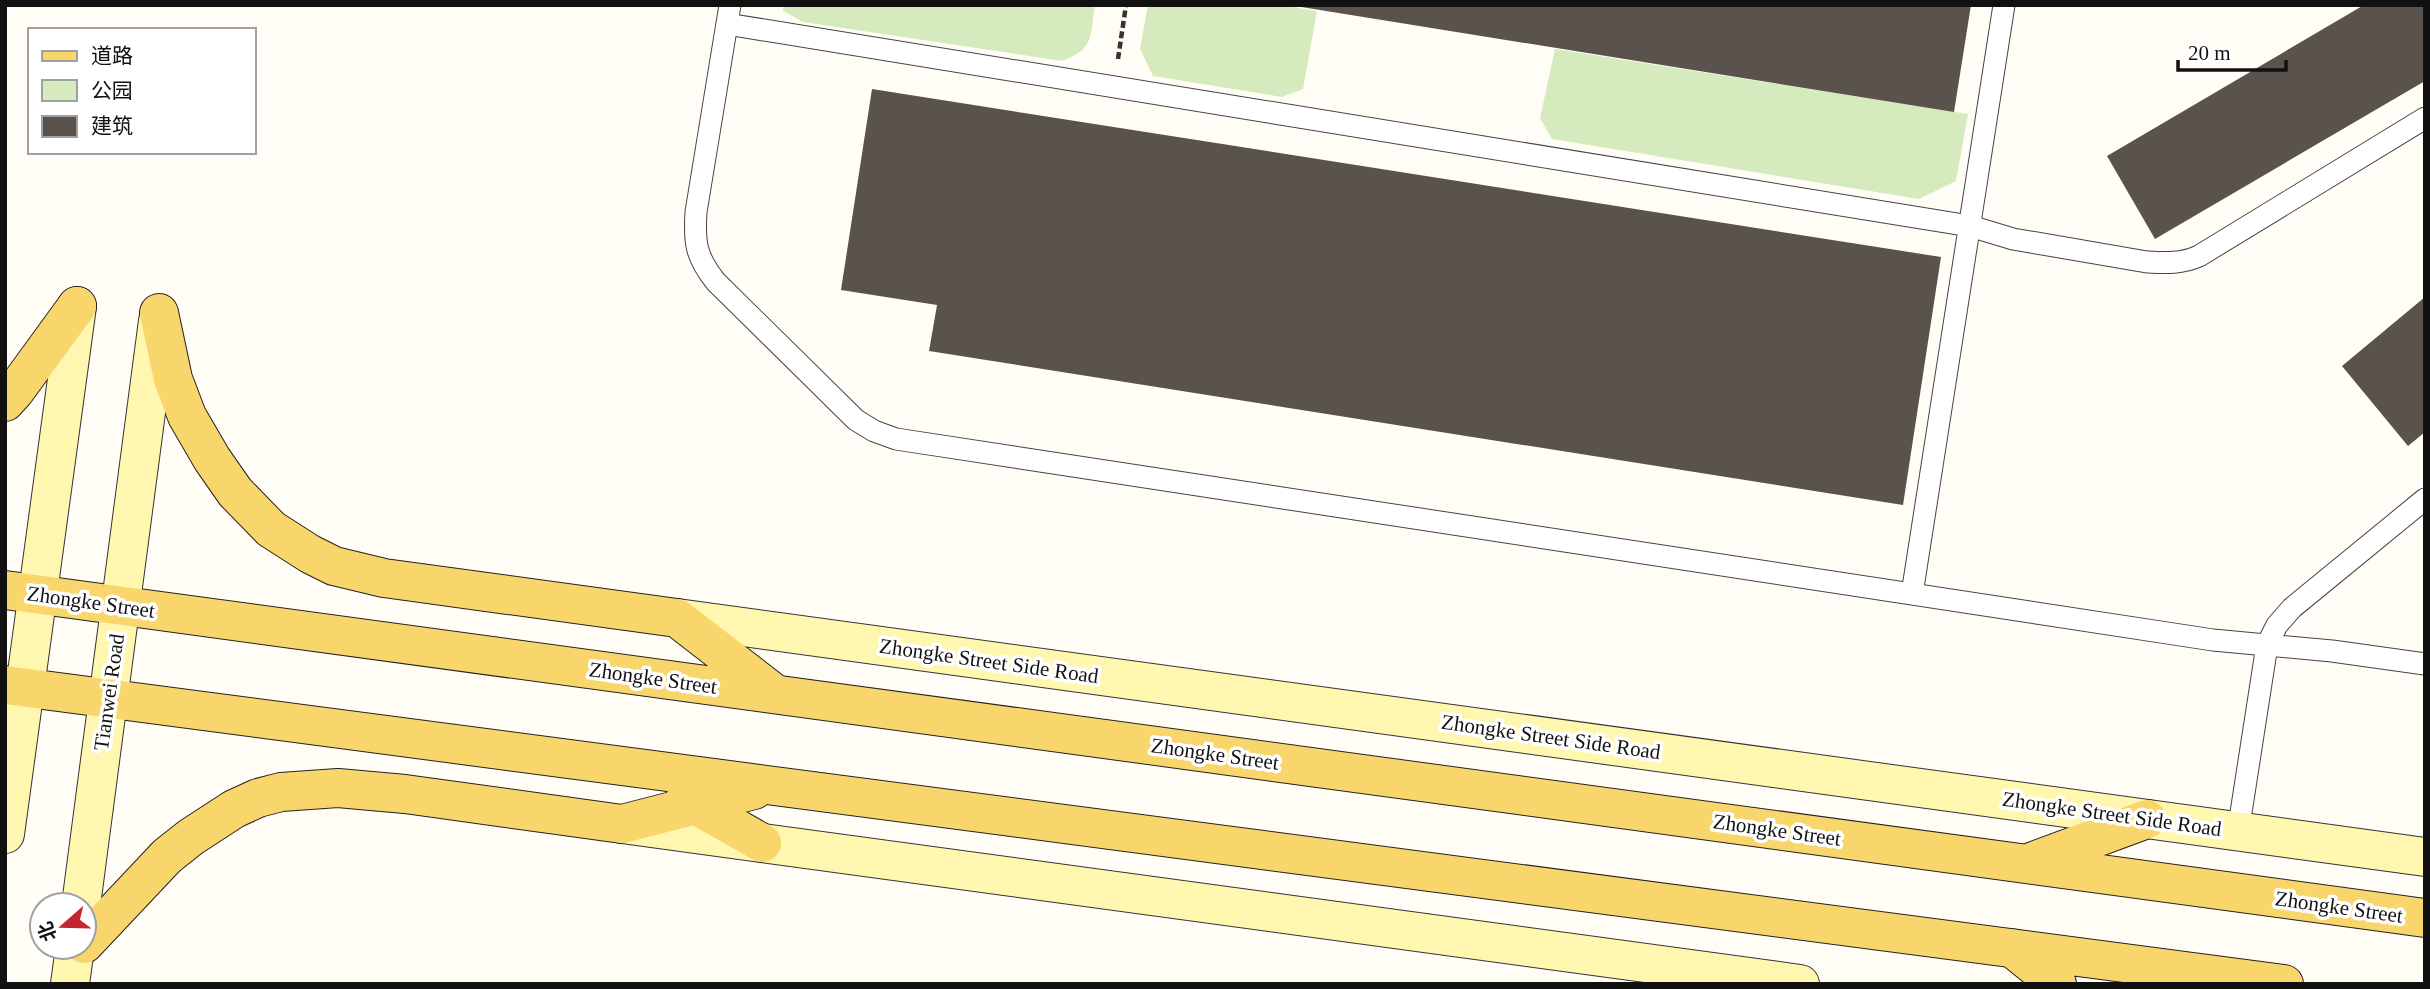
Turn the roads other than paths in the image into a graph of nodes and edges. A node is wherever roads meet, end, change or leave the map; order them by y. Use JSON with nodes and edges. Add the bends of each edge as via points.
{"nodes":[{"id":1,"x":2004,"y":5,"type":"edge"},
{"id":2,"x":728,"y":15,"type":"edge"},
{"id":3,"x":2425,"y":118,"type":"edge"},
{"id":4,"x":1970,"y":226,"type":"junction"},
{"id":5,"x":77,"y":306,"type":"joint"},
{"id":6,"x":159,"y":313,"type":"joint"},
{"id":7,"x":5,"y":402,"type":"edge"},
{"id":8,"x":2425,"y":499,"type":"edge"},
{"id":9,"x":21,"y":592,"type":"edge"},
{"id":10,"x":1912,"y":594,"type":"junction"},
{"id":11,"x":120,"y":606,"type":"junction"},
{"id":12,"x":677,"y":618,"type":"junction"},
{"id":13,"x":2267,"y":645,"type":"junction"},
{"id":14,"x":2425,"y":664,"type":"edge"},
{"id":15,"x":15,"y":686,"type":"edge"},
{"id":16,"x":775,"y":694,"type":"junction"},
{"id":17,"x":108,"y":698,"type":"junction"},
{"id":18,"x":629,"y":766,"type":"junction"},
{"id":19,"x":774,"y":785,"type":"junction"},
{"id":20,"x":696,"y":805,"type":"junction"},
{"id":21,"x":2147,"y":819,"type":"junction"},
{"id":22,"x":622,"y":824,"type":"junction"},
{"id":23,"x":2238,"y":832,"type":"junction"},
{"id":24,"x":5,"y":834,"type":"edge"},
{"id":25,"x":762,"y":843,"type":"junction"},
{"id":26,"x":2425,"y":857,"type":"edge"},
{"id":27,"x":2026,"y":864,"type":"junction"},
{"id":28,"x":83,"y":891,"type":"edge"},
{"id":29,"x":2425,"y":918,"type":"edge"},
{"id":30,"x":98,"y":932,"type":"edge"},
{"id":31,"x":2012,"y":948,"type":"junction"},
{"id":32,"x":1800,"y":984,"type":"edge"},
{"id":33,"x":2057,"y":984,"type":"edge"},
{"id":34,"x":2284,"y":984,"type":"edge"}],
"edges":[{"from":1,"to":4,"type":"lane"},
{"from":2,"to":4,"type":"lane","via":[[1113,87]]},
{"from":2,"to":10,"type":"lane","via":[[696,212],[695,240],[702,260],[716,282],[856,420],[874,431],[895,439]]},
{"from":3,"to":4,"type":"lane","via":[[2184,262],[2147,262],[2013,239]]},
{"from":4,"to":10,"type":"lane"},
{"from":5,"to":7,"type":"main road"},
{"from":5,"to":9,"type":"street"},
{"from":6,"to":11,"type":"street","name":"Tianwei Road"},
{"from":6,"to":12,"type":"main road","via":[[173,379],[187,416],[212,459],[234,492],[271,529],[310,554],[334,566],[384,578]]},
{"from":8,"to":13,"type":"lane","via":[[2292,608]]},
{"from":9,"to":11,"type":"main road","name":"Zhongke Street"},
{"from":9,"to":15,"type":"street"},
{"from":10,"to":13,"type":"lane"},
{"from":11,"to":16,"type":"main road","name":"Zhongke Street"},
{"from":11,"to":17,"type":"street","name":"Tianwei Road"},
{"from":12,"to":16,"type":"main road"},
{"from":12,"to":21,"type":"street","name":"Zhongke Street Side Road"},
{"from":13,"to":14,"type":"lane"},
{"from":13,"to":23,"type":"lane"},
{"from":15,"to":17,"type":"main road"},
{"from":15,"to":24,"type":"street"},
{"from":16,"to":27,"type":"main road","name":"Zhongke Street"},
{"from":17,"to":18,"type":"main road"},
{"from":17,"to":28,"type":"street","name":"Tianwei Road"},
{"from":18,"to":19,"type":"main road"},
{"from":18,"to":20,"type":"main road"},
{"from":19,"to":20,"type":"main road"},
{"from":19,"to":31,"type":"main road"},
{"from":20,"to":22,"type":"main road"},
{"from":20,"to":25,"type":"main road"},
{"from":21,"to":23,"type":"street","name":"Zhongke Street Side Road"},
{"from":21,"to":27,"type":"main road"},
{"from":22,"to":25,"type":"street"},
{"from":22,"to":30,"type":"main road","via":[[405,794],[338,788],[281,792],[234,809],[191,837],[167,856]]},
{"from":23,"to":26,"type":"street","name":"Zhongke Street Side Road"},
{"from":25,"to":32,"type":"street"},
{"from":27,"to":29,"type":"main road","name":"Zhongke Street"},
{"from":31,"to":33,"type":"main road"},
{"from":31,"to":34,"type":"main road"}]}
